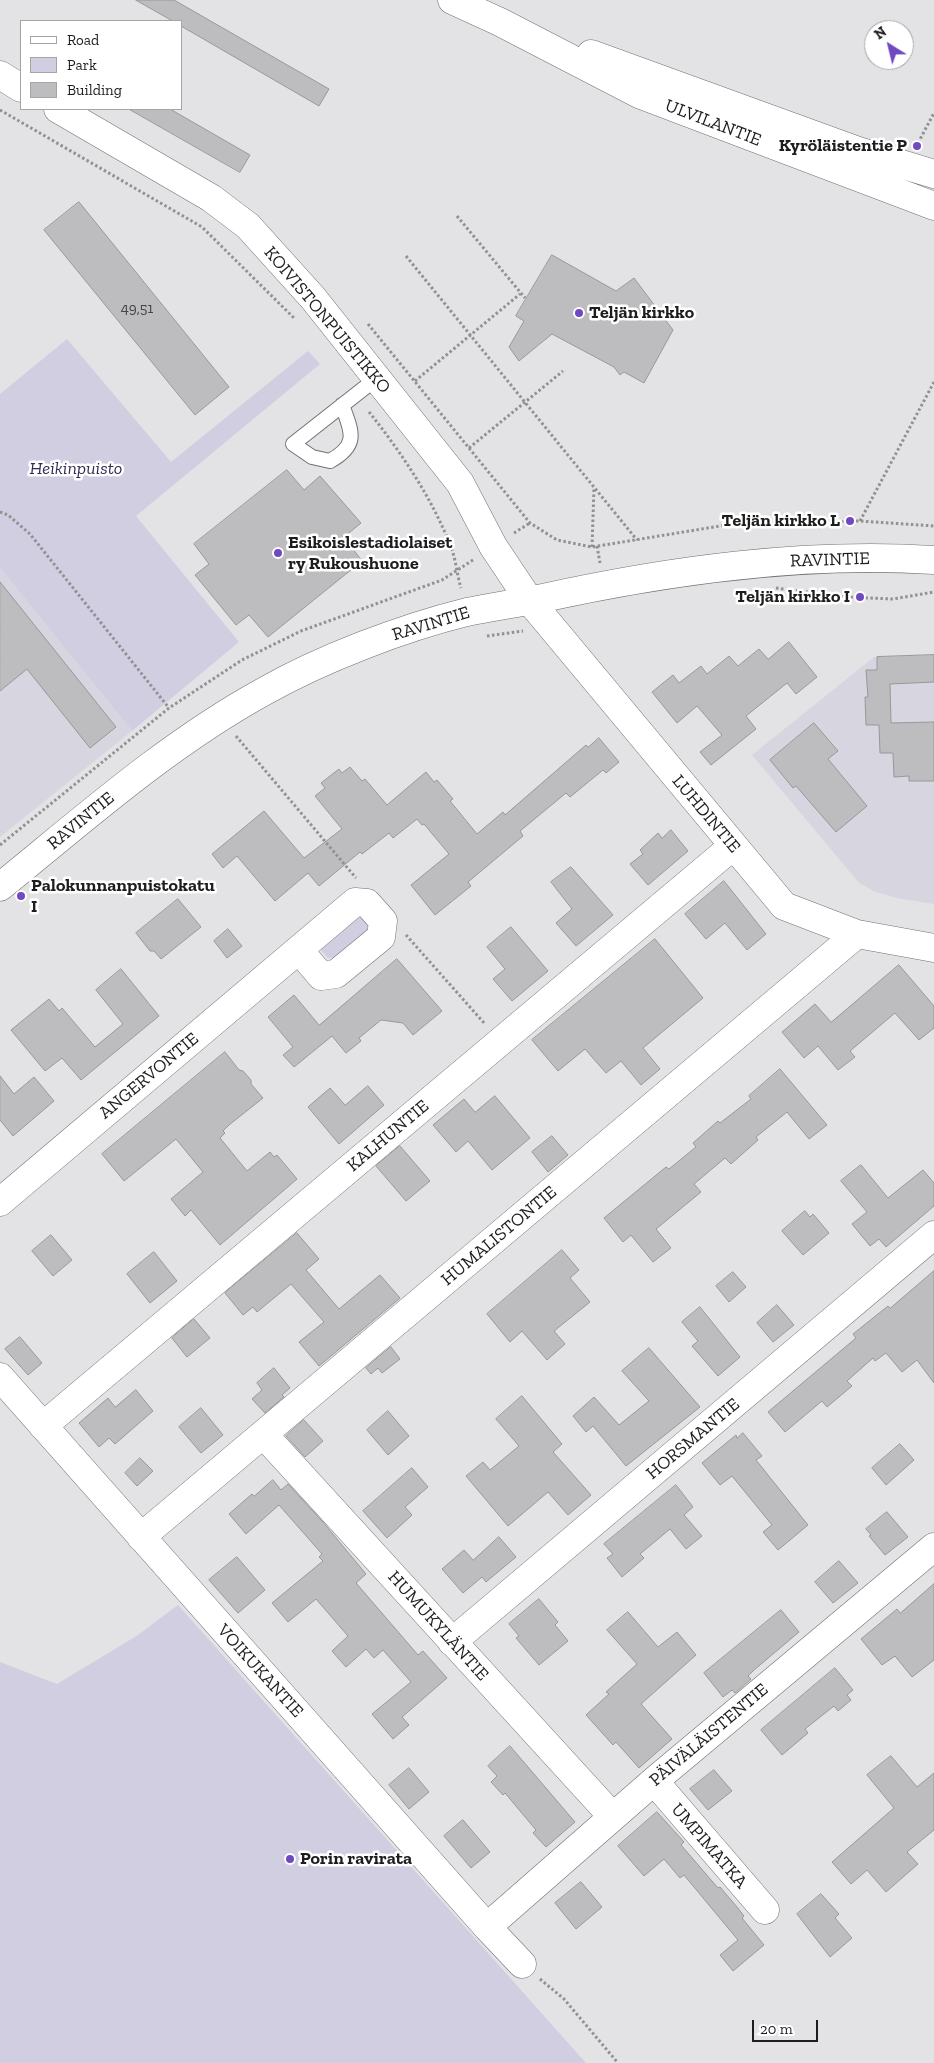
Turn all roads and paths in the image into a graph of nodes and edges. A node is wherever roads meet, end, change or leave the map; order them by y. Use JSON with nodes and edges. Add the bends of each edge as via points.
{"nodes":[{"id":1,"x":452,"y":0,"type":"edge"},
{"id":2,"x":500,"y":22,"type":"junction"},
{"id":3,"x":0,"y":75,"type":"edge"},
{"id":4,"x":20,"y":87,"type":"edge"},
{"id":5,"x":0,"y":110,"type":"edge"},
{"id":6,"x":60,"y":110,"type":"edge"},
{"id":7,"x":934,"y":113,"type":"edge"},
{"id":8,"x":917,"y":146,"type":"dead end"},
{"id":9,"x":934,"y":174,"type":"edge"},
{"id":10,"x":934,"y":206,"type":"edge"},
{"id":11,"x":457,"y":216,"type":"dead end"},
{"id":12,"x":406,"y":256,"type":"dead end"},
{"id":13,"x":520,"y":294,"type":"junction"},
{"id":14,"x":525,"y":298,"type":"dead end"},
{"id":15,"x":365,"y":320,"type":"dead end"},
{"id":16,"x":300,"y":325,"type":"dead end"},
{"id":17,"x":470,"y":335,"type":"junction"},
{"id":18,"x":563,"y":371,"type":"dead end"},
{"id":19,"x":377,"y":378,"type":"junction"},
{"id":20,"x":414,"y":381,"type":"junction"},
{"id":21,"x":934,"y":382,"type":"edge"},
{"id":22,"x":355,"y":394,"type":"junction"},
{"id":23,"x":524,"y":402,"type":"junction"},
{"id":24,"x":342,"y":404,"type":"dead end"},
{"id":25,"x":469,"y":448,"type":"junction"},
{"id":26,"x":594,"y":488,"type":"junction"},
{"id":27,"x":0,"y":512,"type":"edge"},
{"id":28,"x":860,"y":521,"type":"junction"},
{"id":29,"x":934,"y":526,"type":"edge"},
{"id":30,"x":637,"y":540,"type":"junction"},
{"id":31,"x":592,"y":547,"type":"junction"},
{"id":32,"x":934,"y":560,"type":"edge"},
{"id":33,"x":773,"y":588,"type":"dead end"},
{"id":34,"x":934,"y":592,"type":"edge"},
{"id":35,"x":529,"y":600,"type":"junction"},
{"id":36,"x":468,"y":612,"type":"junction"},
{"id":37,"x":553,"y":628,"type":"junction"},
{"id":38,"x":169,"y":708,"type":"dead end"},
{"id":39,"x":733,"y":846,"type":"junction"},
{"id":40,"x":0,"y":887,"type":"edge"},
{"id":41,"x":857,"y":934,"type":"junction"},
{"id":42,"x":934,"y":948,"type":"edge"},
{"id":43,"x":298,"y":950,"type":"dead end"},
{"id":44,"x":0,"y":1202,"type":"edge"},
{"id":45,"x":934,"y":1235,"type":"edge"},
{"id":46,"x":0,"y":1377,"type":"edge"},
{"id":47,"x":43,"y":1426,"type":"junction"},
{"id":48,"x":264,"y":1435,"type":"junction"},
{"id":49,"x":141,"y":1537,"type":"junction"},
{"id":50,"x":934,"y":1548,"type":"edge"},
{"id":51,"x":452,"y":1642,"type":"junction"},
{"id":52,"x":654,"y":1781,"type":"junction"},
{"id":53,"x":613,"y":1816,"type":"junction"},
{"id":54,"x":765,"y":1910,"type":"dead end"},
{"id":55,"x":487,"y":1928,"type":"junction"},
{"id":56,"x":522,"y":1964,"type":"joint"},
{"id":57,"x":618,"y":2063,"type":"edge"}],
"edges":[{"from":1,"to":2,"type":"street","name":"ULVILANTIE"},
{"from":2,"to":9,"type":"street","name":"ULVILANTIE","via":[[858,151]]},
{"from":2,"to":10,"type":"street","name":"ULVILANTIE","via":[[641,95]]},
{"from":3,"to":4,"type":"street"},
{"from":5,"to":16,"type":"path","via":[[202,227]]},
{"from":6,"to":19,"type":"street","name":"KOIVISTONPUISTIKKO","via":[[212,198],[248,226],[313,298]]},
{"from":7,"to":8,"type":"path"},
{"from":11,"to":13,"type":"path"},
{"from":12,"to":17,"type":"path"},
{"from":13,"to":14,"type":"path"},
{"from":13,"to":17,"type":"path"},
{"from":15,"to":20,"type":"path"},
{"from":17,"to":20,"type":"path"},
{"from":17,"to":23,"type":"path"},
{"from":18,"to":23,"type":"path"},
{"from":19,"to":22,"type":"lane"},
{"from":19,"to":35,"type":"street","name":"KOIVISTONPUISTIKKO","via":[[460,483],[493,546]]},
{"from":20,"to":25,"type":"path"},
{"from":21,"to":28,"type":"path"},
{"from":22,"to":24,"type":"lane"},
{"from":22,"to":36,"type":"path","via":[[386,434],[436,511],[452,549]]},
{"from":23,"to":25,"type":"path"},
{"from":23,"to":26,"type":"path"},
{"from":25,"to":31,"type":"path","via":[[530,523],[557,540]]},
{"from":26,"to":30,"type":"path"},
{"from":26,"to":31,"type":"path"},
{"from":27,"to":38,"type":"path","via":[[30,534]]},
{"from":28,"to":29,"type":"path"},
{"from":28,"to":30,"type":"path","via":[[726,525]]},
{"from":30,"to":31,"type":"path"},
{"from":32,"to":35,"type":"street","name":"RAVINTIE","via":[[847,558],[732,567],[641,578]]},
{"from":33,"to":34,"type":"path","via":[[893,599]]},
{"from":35,"to":36,"type":"street","name":"RAVINTIE"},
{"from":35,"to":37,"type":"street","name":"LUHDINTIE"},
{"from":36,"to":37,"type":"path","via":[[473,637]]},
{"from":36,"to":40,"type":"street","name":"RAVINTIE","via":[[422,624],[314,666],[265,690],[161,757]]},
{"from":37,"to":39,"type":"street","name":"LUHDINTIE"},
{"from":39,"to":41,"type":"street","name":"LUHDINTIE","via":[[784,906]]},
{"from":39,"to":47,"type":"street","name":"KALHUNTIE"},
{"from":41,"to":42,"type":"street","name":"LUHDINTIE"},
{"from":41,"to":48,"type":"street","name":"HUMALISTONTIE"},
{"from":43,"to":44,"type":"street","name":"ANGERVONTIE"},
{"from":45,"to":51,"type":"street","name":"HORSMANTIE"},
{"from":46,"to":47,"type":"street","name":"VOIKUKANTIE"},
{"from":47,"to":49,"type":"street","name":"VOIKUKANTIE"},
{"from":48,"to":49,"type":"street","name":"HUMALISTONTIE"},
{"from":48,"to":51,"type":"street","name":"HUMUKYLÄNTIE"},
{"from":49,"to":55,"type":"street","name":"VOIKUKANTIE"},
{"from":50,"to":52,"type":"street","name":"PÄIVÄLÄISTENTIE"},
{"from":51,"to":53,"type":"street","name":"HUMUKYLÄNTIE"},
{"from":52,"to":53,"type":"street","name":"PÄIVÄLÄISTENTIE"},
{"from":52,"to":54,"type":"street","name":"UMPIMATKA"},
{"from":53,"to":55,"type":"street","name":"PÄIVÄLÄISTENTIE"},
{"from":55,"to":56,"type":"street","name":"VOIKUKANTIE"},
{"from":56,"to":57,"type":"path","via":[[564,1999]]}]}
